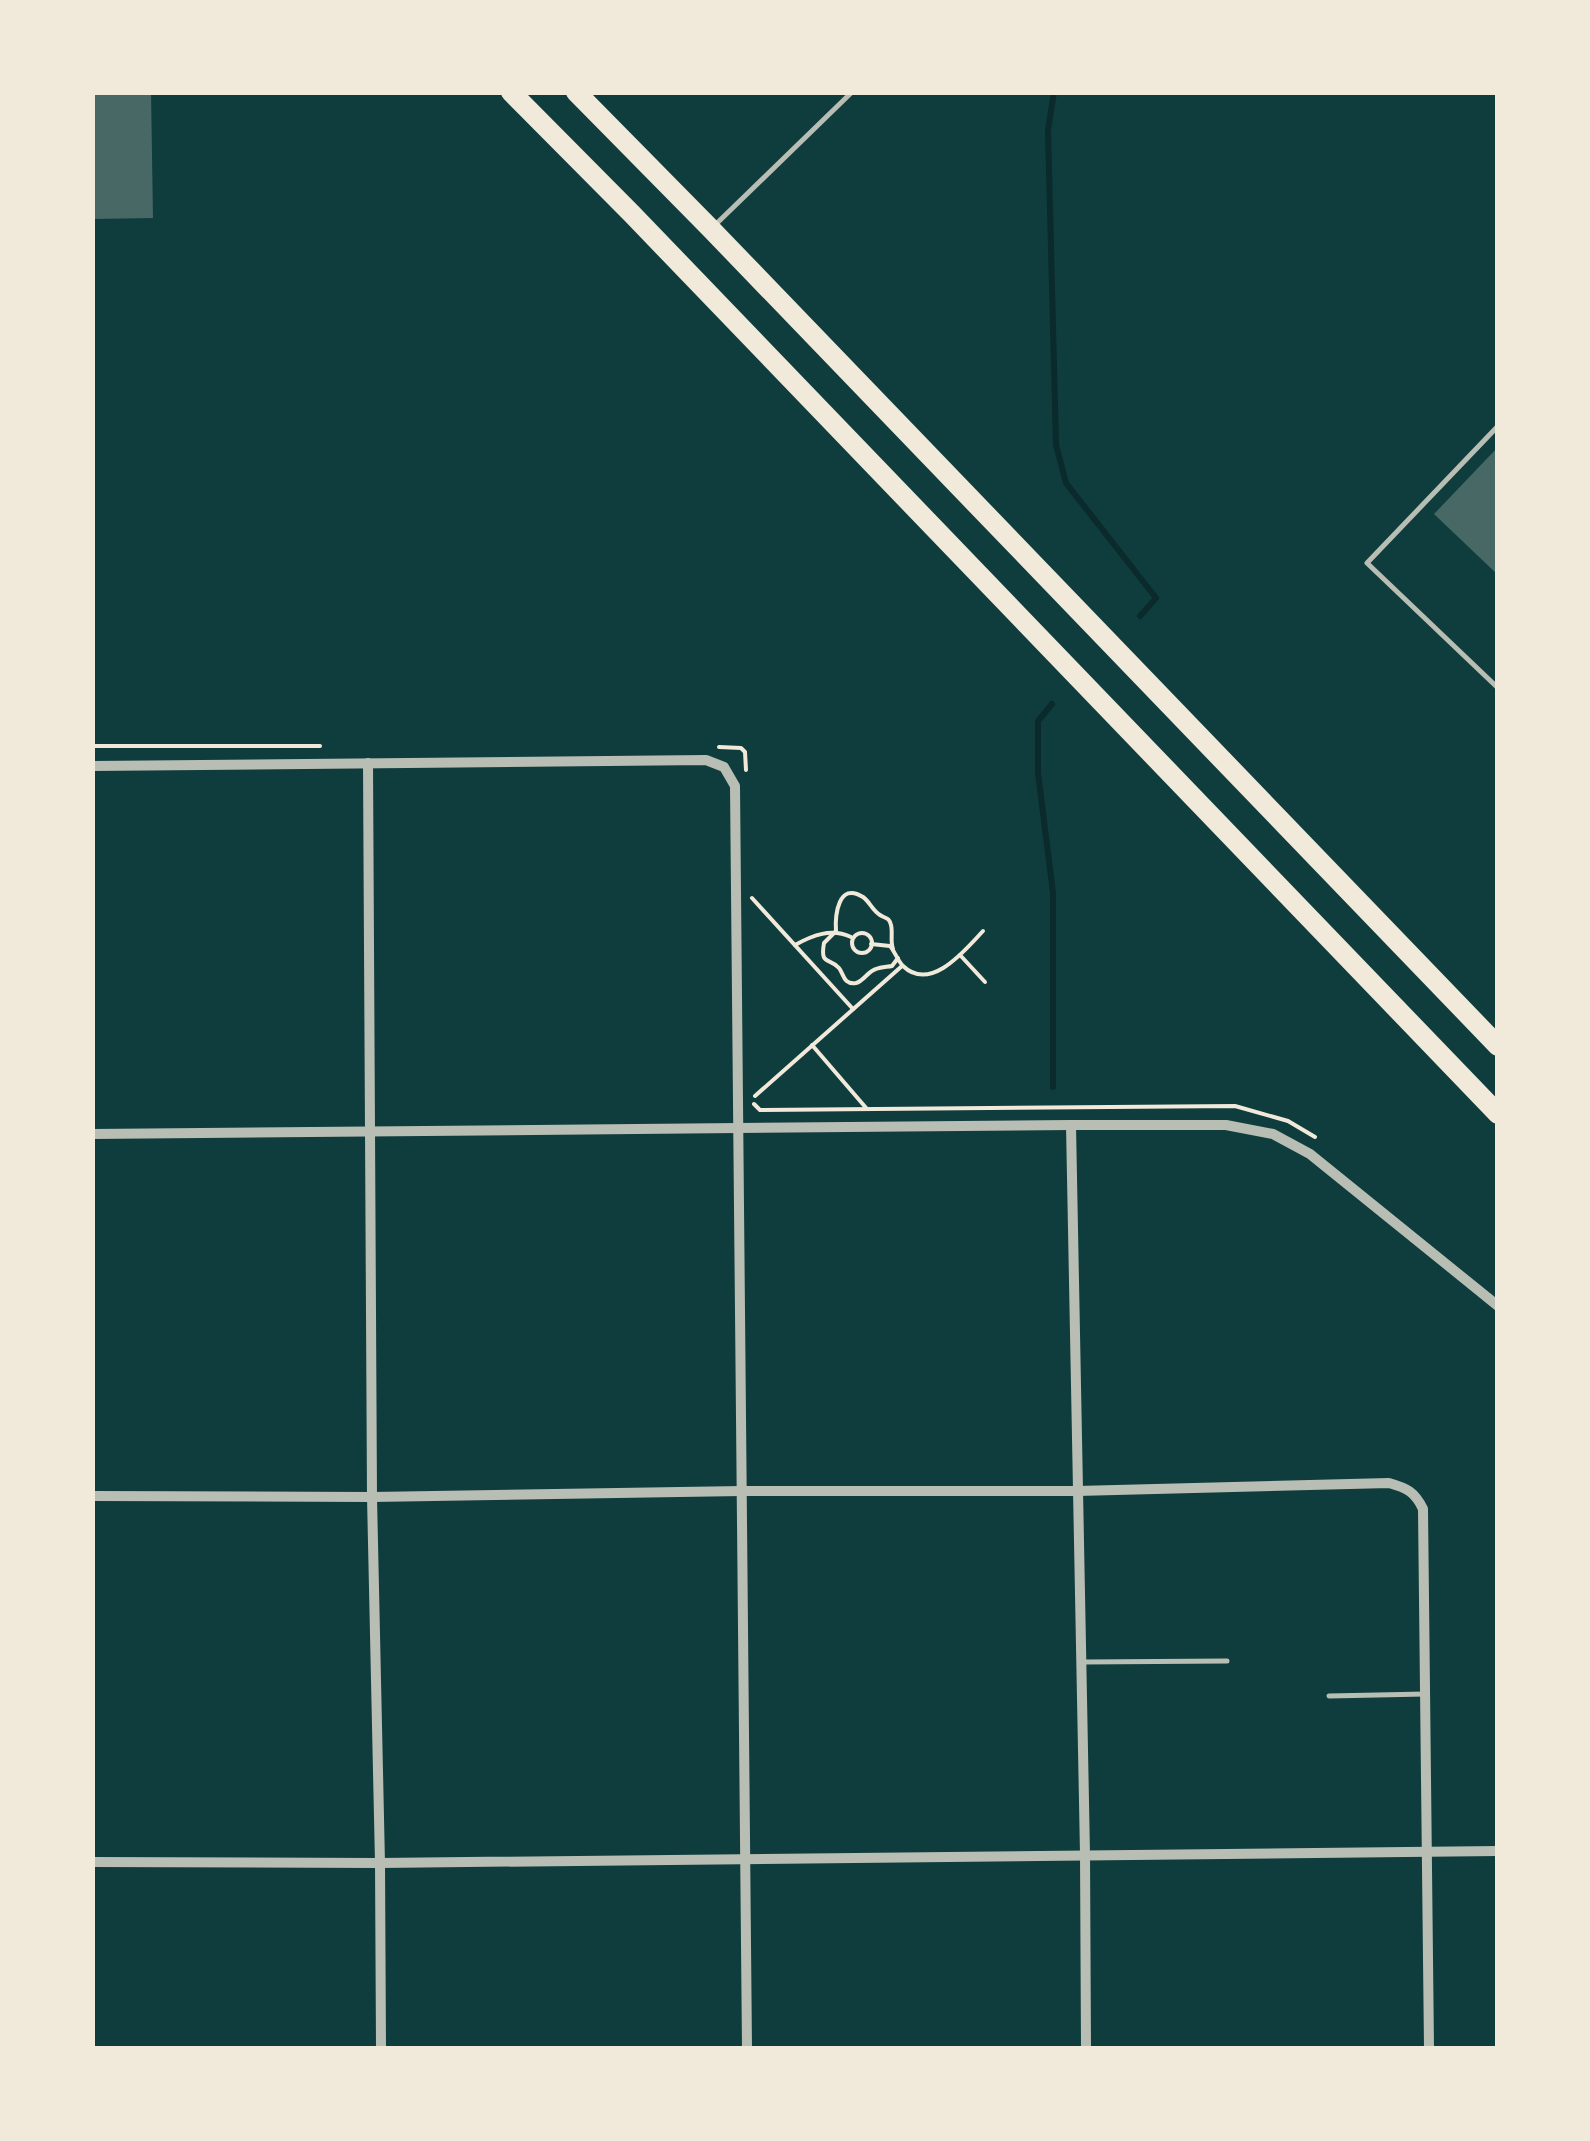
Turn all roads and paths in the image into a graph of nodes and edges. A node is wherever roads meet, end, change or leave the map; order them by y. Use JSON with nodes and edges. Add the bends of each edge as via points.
{"nodes":[{"id":1,"x":511,"y":92,"type":"edge"},
{"id":2,"x":576,"y":92,"type":"edge"},
{"id":3,"x":852,"y":92,"type":"edge"},
{"id":4,"x":711,"y":229,"type":"junction"},
{"id":5,"x":1498,"y":426,"type":"edge"},
{"id":6,"x":1498,"y":688,"type":"edge"},
{"id":7,"x":92,"y":746,"type":"edge"},
{"id":8,"x":333,"y":746,"type":"dead end"},
{"id":9,"x":702,"y":746,"type":"dead end"},
{"id":10,"x":368,"y":763,"type":"junction"},
{"id":11,"x":92,"y":766,"type":"edge"},
{"id":12,"x":746,"y":773,"type":"dead end"},
{"id":13,"x":748,"y":912,"type":"dead end"},
{"id":14,"x":984,"y":930,"type":"dead end"},
{"id":15,"x":836,"y":932,"type":"junction"},
{"id":16,"x":853,"y":938,"type":"junction"},
{"id":17,"x":871,"y":944,"type":"junction"},
{"id":18,"x":795,"y":945,"type":"junction"},
{"id":19,"x":894,"y":950,"type":"junction"},
{"id":20,"x":960,"y":954,"type":"junction"},
{"id":21,"x":898,"y":958,"type":"junction"},
{"id":22,"x":902,"y":966,"type":"junction"},
{"id":23,"x":985,"y":982,"type":"dead end"},
{"id":24,"x":854,"y":1009,"type":"junction"},
{"id":25,"x":812,"y":1045,"type":"junction"},
{"id":26,"x":1498,"y":1046,"type":"edge"},
{"id":27,"x":751,"y":1080,"type":"dead end"},
{"id":28,"x":752,"y":1099,"type":"junction"},
{"id":29,"x":867,"y":1109,"type":"junction"},
{"id":30,"x":1498,"y":1114,"type":"edge"},
{"id":31,"x":1071,"y":1125,"type":"junction"},
{"id":32,"x":369,"y":1130,"type":"junction"},
{"id":33,"x":739,"y":1130,"type":"junction"},
{"id":34,"x":92,"y":1134,"type":"edge"},
{"id":35,"x":1327,"y":1147,"type":"dead end"},
{"id":36,"x":1498,"y":1306,"type":"edge"},
{"id":37,"x":1078,"y":1490,"type":"junction"},
{"id":38,"x":742,"y":1491,"type":"junction"},
{"id":39,"x":92,"y":1496,"type":"edge"},
{"id":40,"x":372,"y":1497,"type":"junction"},
{"id":41,"x":1081,"y":1662,"type":"junction"},
{"id":42,"x":1226,"y":1662,"type":"dead end"},
{"id":43,"x":1425,"y":1694,"type":"junction"},
{"id":44,"x":1329,"y":1696,"type":"dead end"},
{"id":45,"x":1498,"y":1851,"type":"edge"},
{"id":46,"x":1426,"y":1852,"type":"junction"},
{"id":47,"x":1085,"y":1854,"type":"junction"},
{"id":48,"x":745,"y":1859,"type":"junction"},
{"id":49,"x":92,"y":1862,"type":"edge"},
{"id":50,"x":380,"y":1863,"type":"junction"},
{"id":51,"x":381,"y":2048,"type":"edge"},
{"id":52,"x":747,"y":2048,"type":"edge"},
{"id":53,"x":1086,"y":2048,"type":"edge"},
{"id":54,"x":1429,"y":2048,"type":"edge"}],
"edges":[{"from":1,"to":30,"type":"highway"},
{"from":2,"to":4,"type":"highway"},
{"from":3,"to":4,"type":"lane"},
{"from":4,"to":26,"type":"highway"},
{"from":5,"to":6,"type":"lane","via":[[1366,563]]},
{"from":7,"to":8,"type":"path"},
{"from":9,"to":12,"type":"path","via":[[741,748]]},
{"from":10,"to":11,"type":"street"},
{"from":10,"to":32,"type":"street"},
{"from":10,"to":33,"type":"street","via":[[706,760],[724,767],[734,786]]},
{"from":13,"to":18,"type":"path","via":[[748,893]]},
{"from":14,"to":20,"type":"path"},
{"from":15,"to":16,"type":"path"},
{"from":15,"to":18,"type":"path"},
{"from":15,"to":19,"type":"path","via":[[839,902],[859,894],[891,924]]},
{"from":15,"to":21,"type":"path","via":[[823,954],[847,981],[857,982]]},
{"from":16,"to":17,"type":"path","via":[[864,933]]},
{"from":16,"to":17,"type":"path","via":[[857,952]]},
{"from":17,"to":19,"type":"path"},
{"from":18,"to":24,"type":"path"},
{"from":19,"to":21,"type":"path"},
{"from":20,"to":22,"type":"path","via":[[929,974]]},
{"from":20,"to":23,"type":"path"},
{"from":21,"to":22,"type":"path"},
{"from":22,"to":24,"type":"path"},
{"from":24,"to":25,"type":"path"},
{"from":25,"to":28,"type":"path"},
{"from":25,"to":29,"type":"path"},
{"from":27,"to":28,"type":"path"},
{"from":28,"to":29,"type":"path","via":[[760,1110]]},
{"from":29,"to":35,"type":"path","via":[[1234,1106],[1288,1121]]},
{"from":31,"to":33,"type":"street"},
{"from":31,"to":36,"type":"street","via":[[1226,1125],[1272,1134],[1310,1154]]},
{"from":31,"to":37,"type":"street"},
{"from":32,"to":33,"type":"street"},
{"from":32,"to":34,"type":"street"},
{"from":32,"to":40,"type":"street"},
{"from":33,"to":38,"type":"street"},
{"from":37,"to":38,"type":"street"},
{"from":37,"to":41,"type":"street"},
{"from":37,"to":43,"type":"street","via":[[1406,1488],[1423,1509]]},
{"from":38,"to":40,"type":"street"},
{"from":38,"to":48,"type":"street"},
{"from":39,"to":40,"type":"street"},
{"from":40,"to":50,"type":"street"},
{"from":41,"to":42,"type":"lane"},
{"from":41,"to":47,"type":"street"},
{"from":43,"to":44,"type":"lane"},
{"from":43,"to":46,"type":"street"},
{"from":45,"to":46,"type":"street"},
{"from":46,"to":47,"type":"street"},
{"from":46,"to":54,"type":"street"},
{"from":47,"to":48,"type":"street"},
{"from":47,"to":53,"type":"street"},
{"from":48,"to":50,"type":"street"},
{"from":48,"to":52,"type":"street"},
{"from":49,"to":50,"type":"street"},
{"from":50,"to":51,"type":"street"}]}
